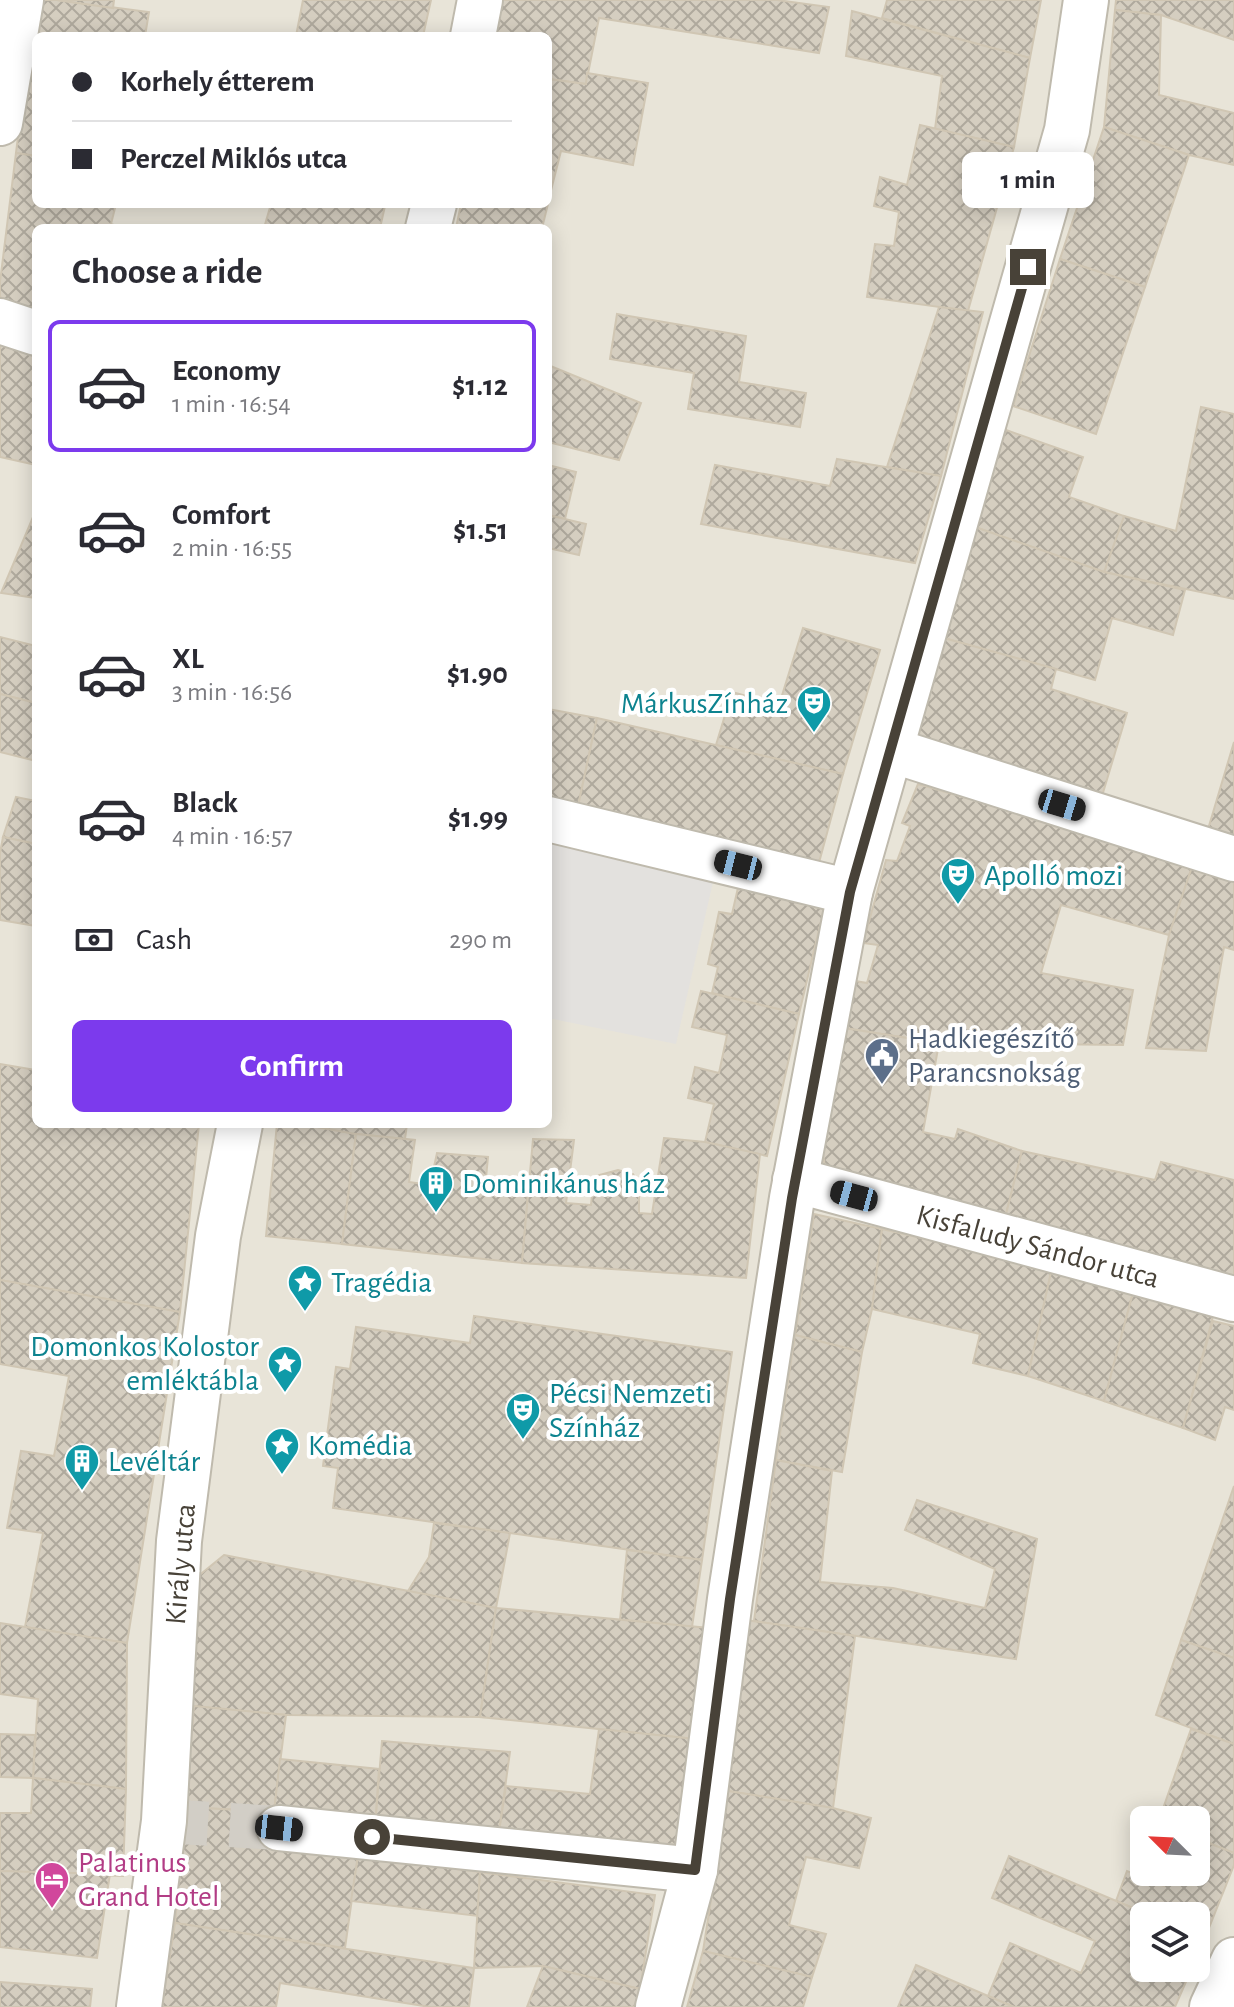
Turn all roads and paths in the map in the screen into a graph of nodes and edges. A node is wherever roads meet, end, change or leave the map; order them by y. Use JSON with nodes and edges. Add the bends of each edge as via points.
{"nodes":[{"id":1,"x":21,"y":0,"type":"edge"},
{"id":2,"x":480,"y":0,"type":"edge"},
{"id":3,"x":1086,"y":0,"type":"edge"},
{"id":4,"x":474,"y":32,"type":"edge"},
{"id":5,"x":0,"y":123,"type":"edge"},
{"id":6,"x":0,"y":321,"type":"edge"},
{"id":7,"x":32,"y":332,"type":"edge"},
{"id":8,"x":891,"y":750,"type":"junction"},
{"id":9,"x":552,"y":820,"type":"edge"},
{"id":10,"x":1234,"y":859,"type":"edge"},
{"id":11,"x":850,"y":892,"type":"junction"},
{"id":12,"x":239,"y":1128,"type":"edge"},
{"id":13,"x":795,"y":1180,"type":"junction"},
{"id":14,"x":1234,"y":1299,"type":"edge"},
{"id":15,"x":279,"y":1828,"type":"tunnel mouth"},
{"id":16,"x":695,"y":1870,"type":"junction"},
{"id":17,"x":1234,"y":1960,"type":"edge"},
{"id":18,"x":139,"y":2007,"type":"edge"},
{"id":19,"x":658,"y":2007,"type":"edge"},
{"id":20,"x":1212,"y":2007,"type":"edge"}],
"edges":[{"from":1,"to":5,"type":"street"},
{"from":2,"to":4,"type":"street"},
{"from":3,"to":8,"type":"street","via":[[1067,130]]},
{"from":6,"to":7,"type":"street"},
{"from":8,"to":10,"type":"street"},
{"from":8,"to":11,"type":"street"},
{"from":9,"to":11,"type":"street"},
{"from":11,"to":13,"type":"street"},
{"from":12,"to":18,"type":"street","name":"Király utca","via":[[218,1236],[179,1541],[164,1821]]},
{"from":13,"to":14,"type":"street","name":"Kisfaludy Sándor utca"},
{"from":13,"to":16,"type":"street","via":[[730,1599]]},
{"from":15,"to":16,"type":"street"},
{"from":16,"to":19,"type":"street"},
{"from":17,"to":20,"type":"street"}]}
